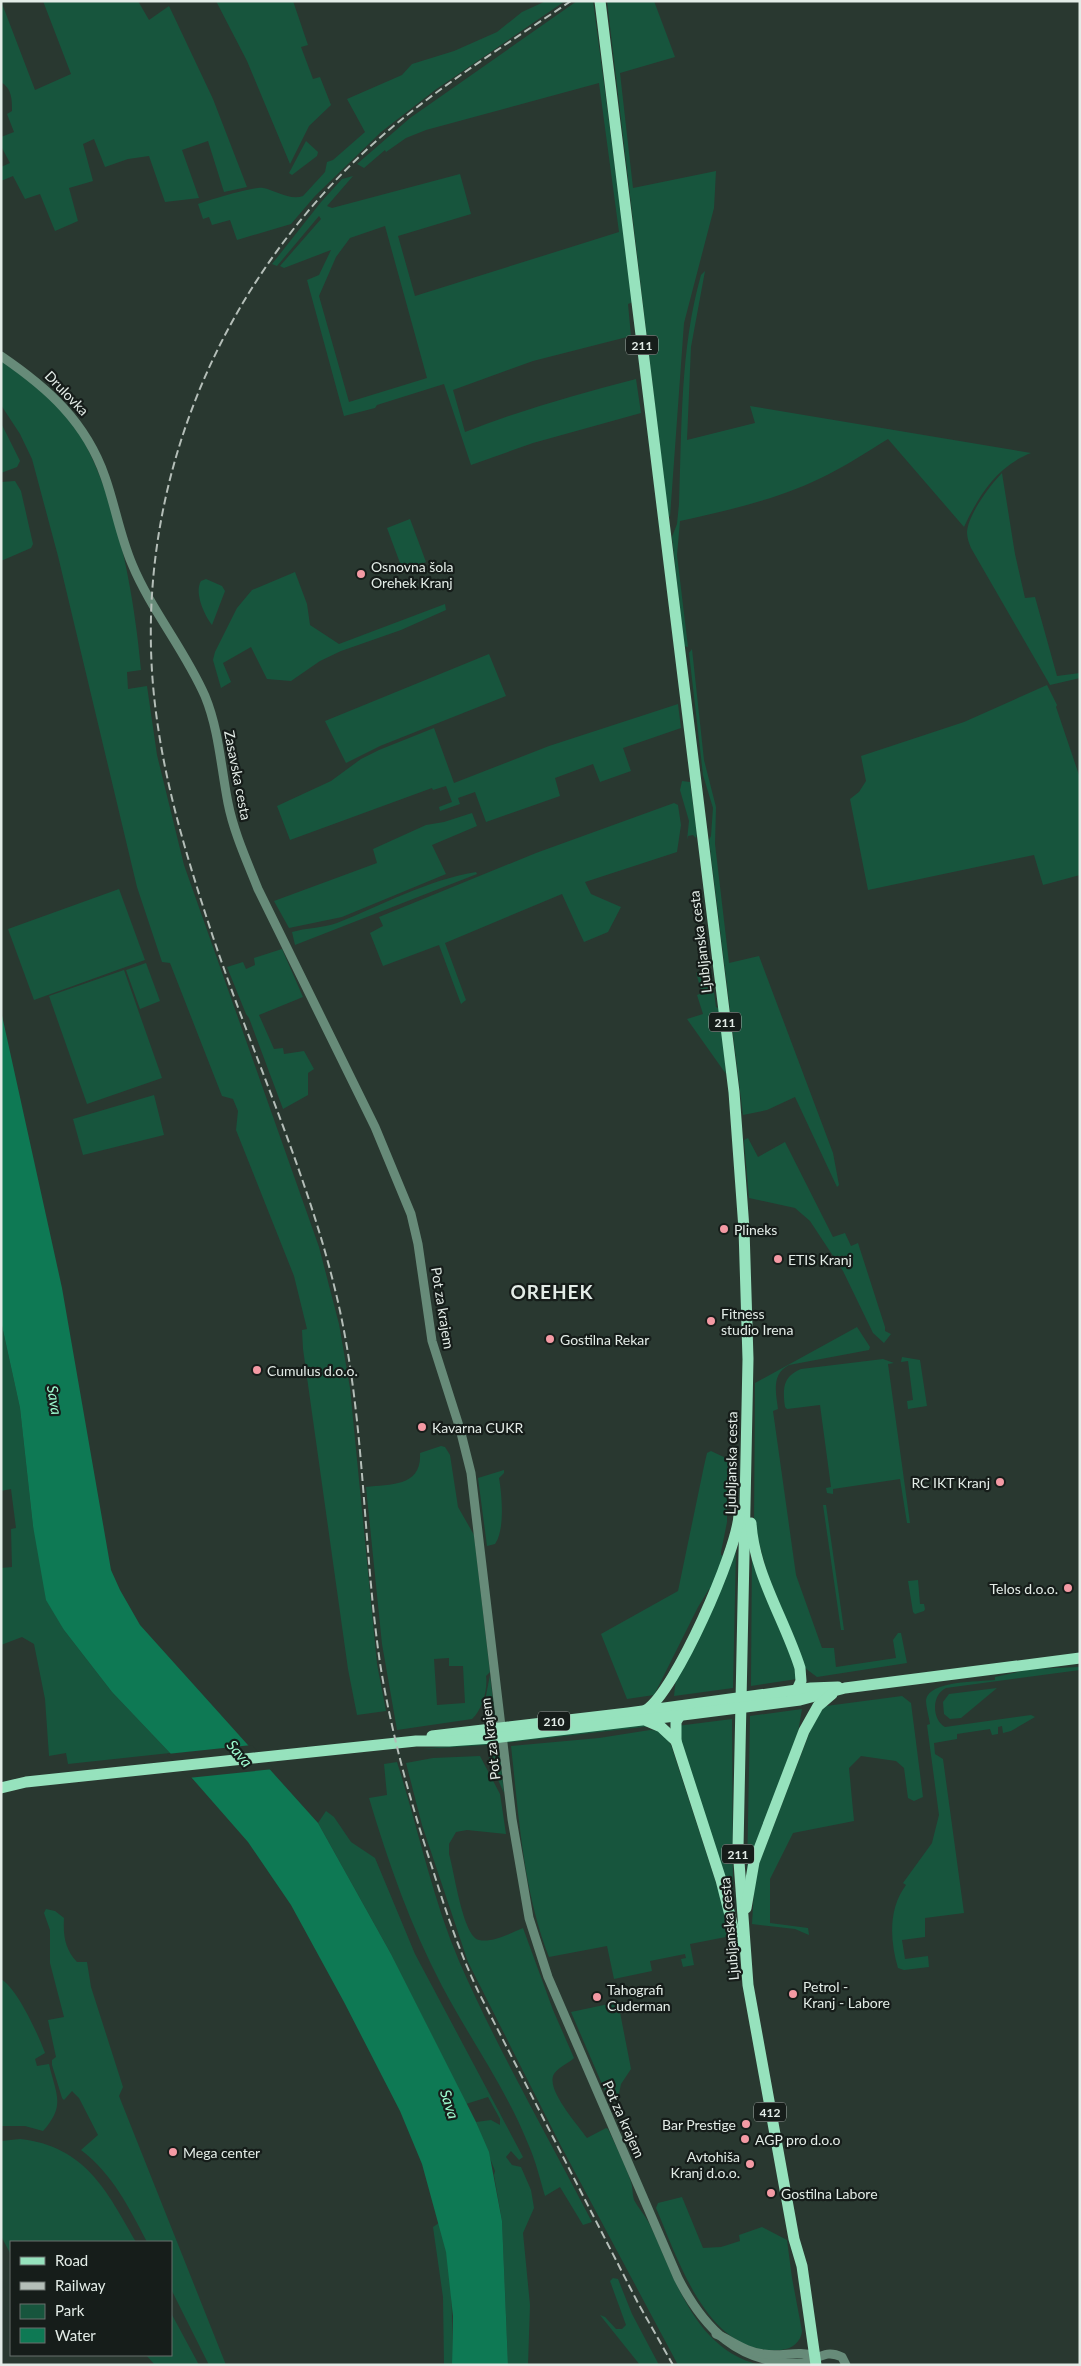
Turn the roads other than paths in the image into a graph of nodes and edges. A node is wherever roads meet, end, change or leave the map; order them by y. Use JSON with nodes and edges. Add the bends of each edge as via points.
{"nodes":[{"id":1,"x":600,"y":2,"type":"edge"},
{"id":2,"x":1,"y":356,"type":"edge"},
{"id":3,"x":99,"y":462,"type":"joint"},
{"id":4,"x":371,"y":1118,"type":"joint"},
{"id":5,"x":746,"y":1482,"type":"junction"},
{"id":6,"x":1080,"y":1658,"type":"edge"},
{"id":7,"x":798,"y":1661,"type":"junction"},
{"id":8,"x":674,"y":1673,"type":"junction"},
{"id":9,"x":836,"y":1689,"type":"junction"},
{"id":10,"x":792,"y":1696,"type":"junction"},
{"id":11,"x":685,"y":1710,"type":"junction"},
{"id":12,"x":644,"y":1715,"type":"junction"},
{"id":13,"x":804,"y":1731,"type":"junction"},
{"id":14,"x":676,"y":1741,"type":"junction"},
{"id":15,"x":1,"y":1780,"type":"edge"},
{"id":16,"x":26,"y":1782,"type":"junction"},
{"id":17,"x":1,"y":1788,"type":"edge"},
{"id":18,"x":746,"y":1964,"type":"junction"},
{"id":19,"x":748,"y":1985,"type":"junction"},
{"id":20,"x":816,"y":2361,"type":"edge"},
{"id":21,"x":846,"y":2365,"type":"edge"}],
"edges":[{"from":1,"to":5,"type":"main road","name":"Ljubljanska cesta","number":"211","via":[[734,1092],[748,1359]]},
{"from":2,"to":3,"type":"street","name":"Drulovka","via":[[55,397],[79,424]]},
{"from":3,"to":4,"type":"street","name":"Zasavska cesta","via":[[129,558],[210,709],[228,805],[258,889]]},
{"from":4,"to":20,"type":"street","name":"Pot za krajem","via":[[401,1187],[414,1227],[432,1341],[468,1460],[523,1892],[548,1977],[678,2278],[694,2307],[714,2332],[754,2353],[780,2355],[803,2352]]},
{"from":5,"to":7,"type":"main road","number":"211","via":[[751,1495],[757,1554]]},
{"from":5,"to":8,"type":"main road","number":"211","via":[[728,1561]]},
{"from":5,"to":18,"type":"main road","name":"Ljubljanska cesta","number":"211","via":[[738,1848]]},
{"from":6,"to":9,"type":"main road","number":"210"},
{"from":7,"to":9,"type":"main road","number":"211","via":[[809,1676]]},
{"from":7,"to":10,"type":"main road","number":"211","via":[[801,1674]]},
{"from":8,"to":11,"type":"main road","number":"211","via":[[671,1694]]},
{"from":8,"to":12,"type":"main road","number":"211","via":[[661,1697]]},
{"from":9,"to":10,"type":"main road","number":"210"},
{"from":9,"to":13,"type":"main road","number":"211","via":[[818,1706]]},
{"from":10,"to":11,"type":"main road","number":"210"},
{"from":10,"to":13,"type":"main road","number":"211","via":[[805,1710]]},
{"from":11,"to":12,"type":"main road","number":"210"},
{"from":11,"to":14,"type":"main road","number":"211","via":[[675,1725]]},
{"from":12,"to":14,"type":"main road"},
{"from":12,"to":16,"type":"main road","number":"210","via":[[468,1740],[416,1741]]},
{"from":13,"to":18,"type":"main road","number":"211","via":[[752,1872],[746,1907],[750,1944]]},
{"from":14,"to":19,"type":"main road","number":"211","via":[[730,1910],[740,1969]]},
{"from":15,"to":16,"type":"main road","number":"210"},
{"from":16,"to":17,"type":"main road","number":"210"},
{"from":18,"to":19,"type":"main road","name":"Ljubljanska cesta","number":"211"},
{"from":19,"to":20,"type":"main road","name":"Ljubljanska cesta","number":"412","via":[[794,2239],[808,2340]]},
{"from":20,"to":21,"type":"street","name":"Pot za krajem","via":[[829,2353],[842,2357]]}]}
